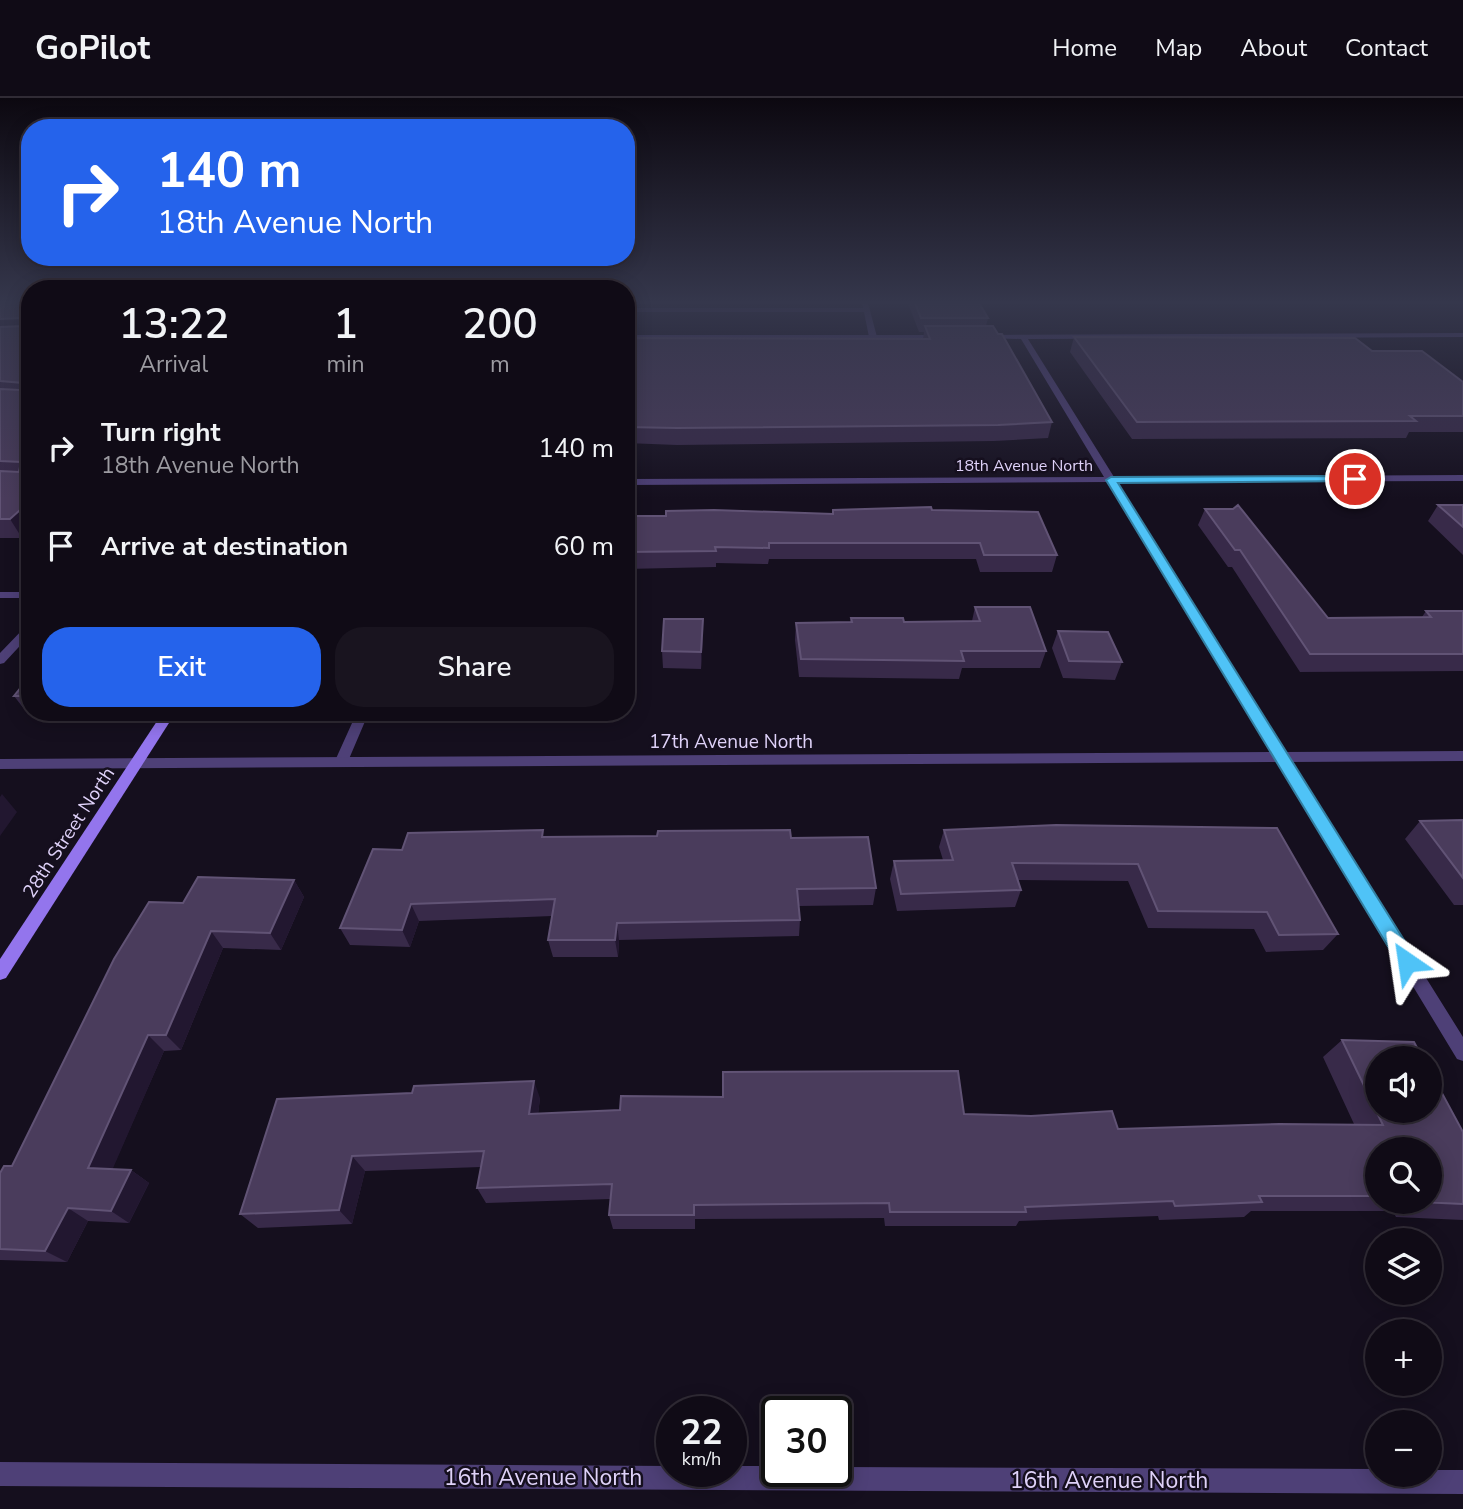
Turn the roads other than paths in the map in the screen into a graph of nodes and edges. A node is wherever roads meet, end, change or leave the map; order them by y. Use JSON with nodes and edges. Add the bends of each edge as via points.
{"nodes":[{"id":1,"x":1041,"y":367,"type":"edge"},
{"id":2,"x":1463,"y":478,"type":"edge"},
{"id":3,"x":1111,"y":480,"type":"junction"},
{"id":4,"x":635,"y":482,"type":"edge"},
{"id":5,"x":0,"y":595,"type":"edge"},
{"id":6,"x":21,"y":595,"type":"edge"},
{"id":7,"x":21,"y":638,"type":"edge"},
{"id":8,"x":0,"y":660,"type":"edge"},
{"id":9,"x":164,"y":721,"type":"edge"},
{"id":10,"x":359,"y":721,"type":"edge"},
{"id":11,"x":1463,"y":756,"type":"edge"},
{"id":12,"x":1282,"y":757,"type":"junction"},
{"id":13,"x":341,"y":762,"type":"junction"},
{"id":14,"x":0,"y":764,"type":"edge"},
{"id":15,"x":136,"y":764,"type":"junction"},
{"id":16,"x":0,"y":973,"type":"edge"},
{"id":17,"x":1463,"y":1053,"type":"edge"},
{"id":18,"x":0,"y":1474,"type":"edge"},
{"id":19,"x":1463,"y":1482,"type":"edge"}],
"edges":[{"from":1,"to":3,"type":"street"},
{"from":2,"to":3,"type":"street","name":"18th Avenue North"},
{"from":3,"to":4,"type":"street","name":"18th Avenue North"},
{"from":3,"to":12,"type":"street"},
{"from":5,"to":6,"type":"street"},
{"from":7,"to":8,"type":"street"},
{"from":9,"to":15,"type":"street","name":"28th Street North"},
{"from":10,"to":13,"type":"street"},
{"from":11,"to":12,"type":"street","name":"17th Avenue North"},
{"from":12,"to":13,"type":"street","name":"17th Avenue North"},
{"from":12,"to":17,"type":"street"},
{"from":13,"to":15,"type":"street","name":"17th Avenue North"},
{"from":14,"to":15,"type":"street","name":"17th Avenue North"},
{"from":15,"to":16,"type":"street","name":"28th Street North"},
{"from":18,"to":19,"type":"street","name":"16th Avenue North"}]}
